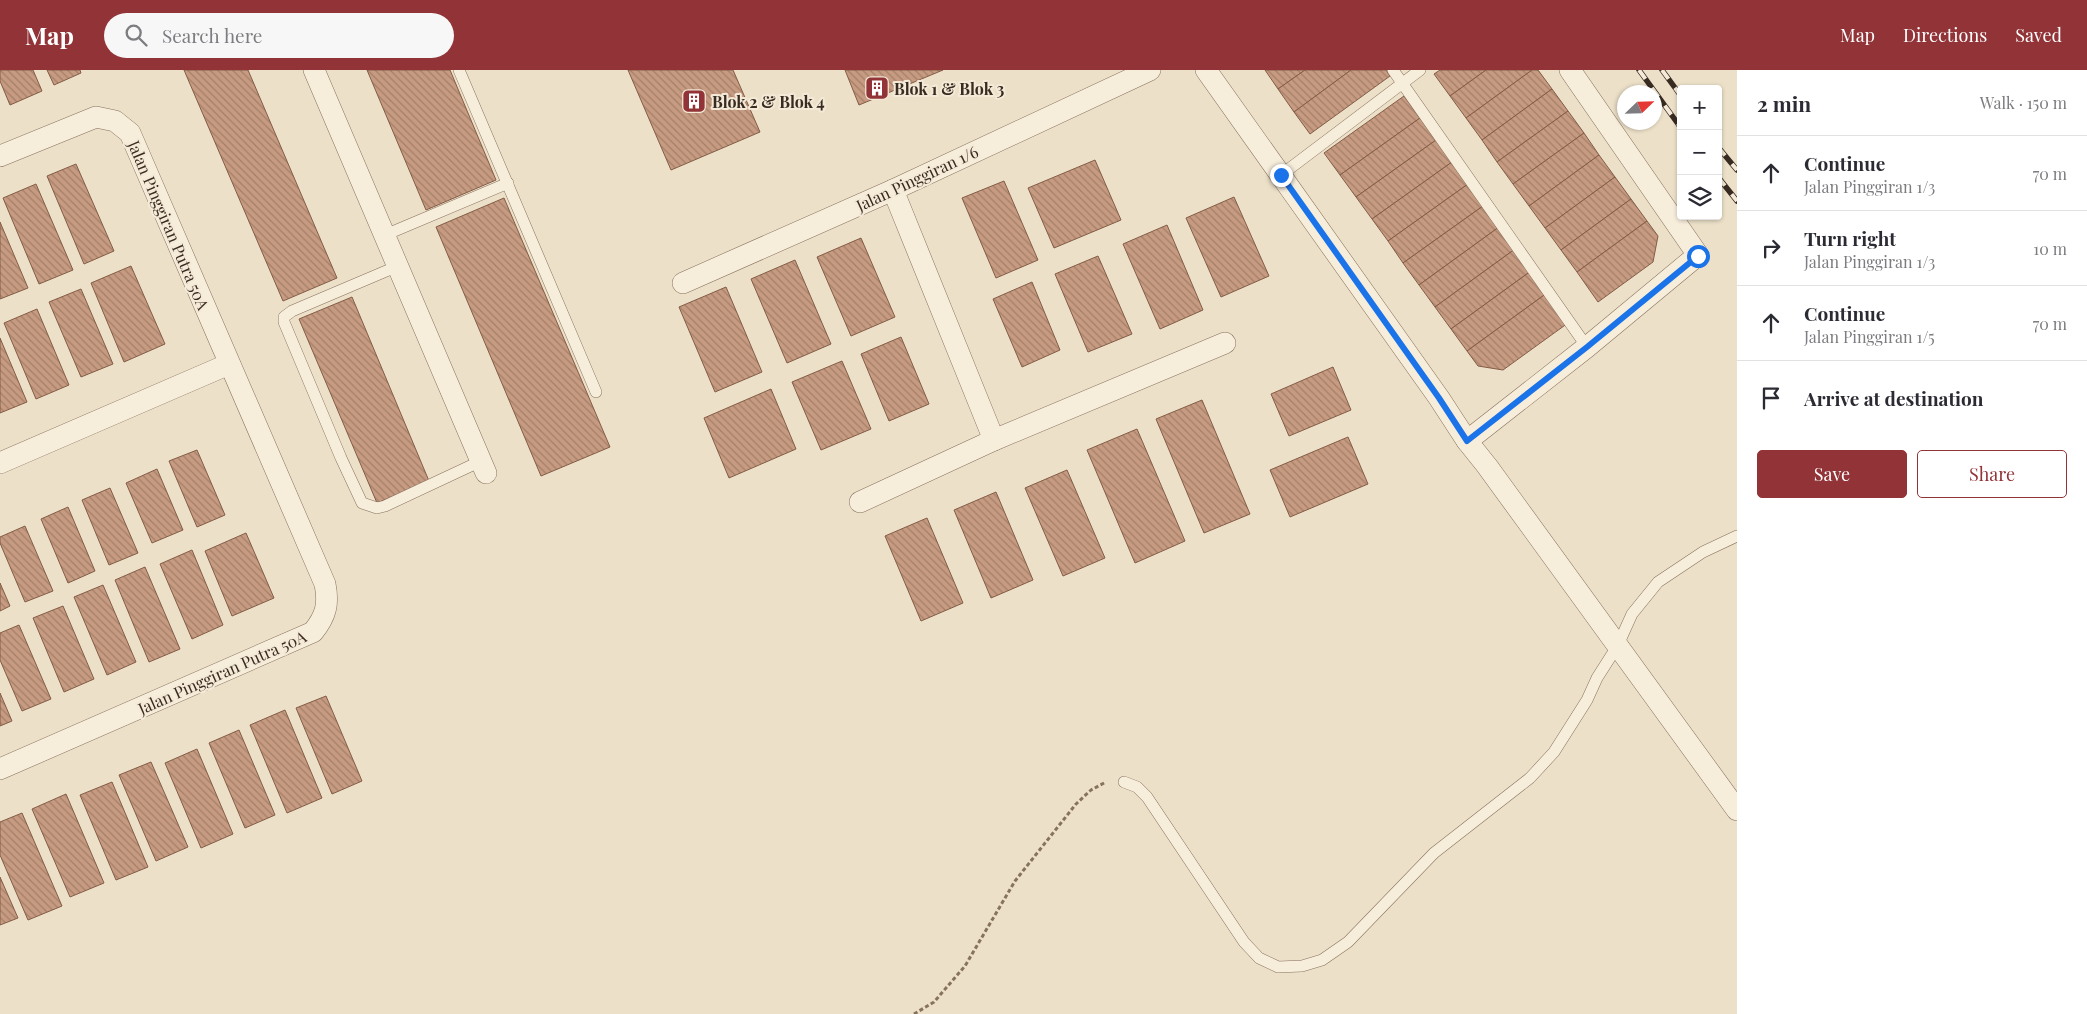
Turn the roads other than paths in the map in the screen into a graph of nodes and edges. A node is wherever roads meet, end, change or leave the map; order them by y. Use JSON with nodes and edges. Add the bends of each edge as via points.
{"nodes":[{"id":1,"x":314,"y":70,"type":"edge"},
{"id":2,"x":459,"y":70,"type":"edge"},
{"id":3,"x":1150,"y":70,"type":"edge"},
{"id":4,"x":1206,"y":70,"type":"edge"},
{"id":5,"x":1393,"y":70,"type":"edge"},
{"id":6,"x":1420,"y":70,"type":"edge"},
{"id":7,"x":1570,"y":70,"type":"edge"},
{"id":8,"x":1402,"y":83,"type":"junction"},
{"id":9,"x":0,"y":156,"type":"edge"},
{"id":10,"x":1281,"y":175,"type":"junction"},
{"id":11,"x":508,"y":183,"type":"junction"},
{"id":12,"x":893,"y":190,"type":"junction"},
{"id":13,"x":385,"y":236,"type":"junction"},
{"id":14,"x":398,"y":266,"type":"junction"},
{"id":15,"x":683,"y":283,"type":"dead end"},
{"id":16,"x":1225,"y":343,"type":"dead end"},
{"id":17,"x":1587,"y":347,"type":"junction"},
{"id":18,"x":229,"y":364,"type":"junction"},
{"id":19,"x":596,"y":392,"type":"dead end"},
{"id":20,"x":994,"y":440,"type":"junction"},
{"id":21,"x":1467,"y":441,"type":"junction"},
{"id":22,"x":0,"y":463,"type":"edge"},
{"id":23,"x":484,"y":467,"type":"joint"},
{"id":24,"x":860,"y":502,"type":"dead end"},
{"id":25,"x":1737,"y":536,"type":"edge"},
{"id":26,"x":1618,"y":645,"type":"junction"},
{"id":27,"x":0,"y":769,"type":"edge"},
{"id":28,"x":1124,"y":782,"type":"road end"},
{"id":29,"x":1737,"y":810,"type":"edge"}],
"edges":[{"from":1,"to":13,"type":"street"},
{"from":2,"to":11,"type":"lane"},
{"from":3,"to":12,"type":"street","name":"Jalan Pinggiran 1/6"},
{"from":4,"to":10,"type":"street"},
{"from":5,"to":8,"type":"lane"},
{"from":6,"to":8,"type":"lane"},
{"from":7,"to":17,"type":"street","via":[[1698,256]]},
{"from":8,"to":10,"type":"lane"},
{"from":8,"to":17,"type":"lane"},
{"from":9,"to":18,"type":"street","name":"Jalan Pinggiran Putra 50A","via":[[96,117],[114,121],[130,133]]},
{"from":10,"to":21,"type":"street"},
{"from":11,"to":13,"type":"lane"},
{"from":11,"to":19,"type":"lane"},
{"from":12,"to":15,"type":"street","name":"Jalan Pinggiran 1/6"},
{"from":12,"to":20,"type":"street"},
{"from":13,"to":14,"type":"street"},
{"from":14,"to":23,"type":"street"},
{"from":14,"to":23,"type":"lane","via":[[284,317],[344,466],[362,503],[377,508]]},
{"from":16,"to":20,"type":"street"},
{"from":17,"to":21,"type":"street"},
{"from":18,"to":22,"type":"street"},
{"from":18,"to":27,"type":"street","name":"Jalan Pinggiran Putra 50A","via":[[325,584],[327,610],[321,622],[313,632]]},
{"from":20,"to":24,"type":"street"},
{"from":21,"to":26,"type":"street"},
{"from":25,"to":26,"type":"lane","via":[[1703,552],[1658,582],[1632,614]]},
{"from":26,"to":28,"type":"lane","via":[[1554,752],[1530,778],[1434,853],[1348,942],[1322,960],[1302,966],[1278,966],[1259,958],[1244,942],[1147,797],[1137,786]]},
{"from":26,"to":29,"type":"street"}]}
